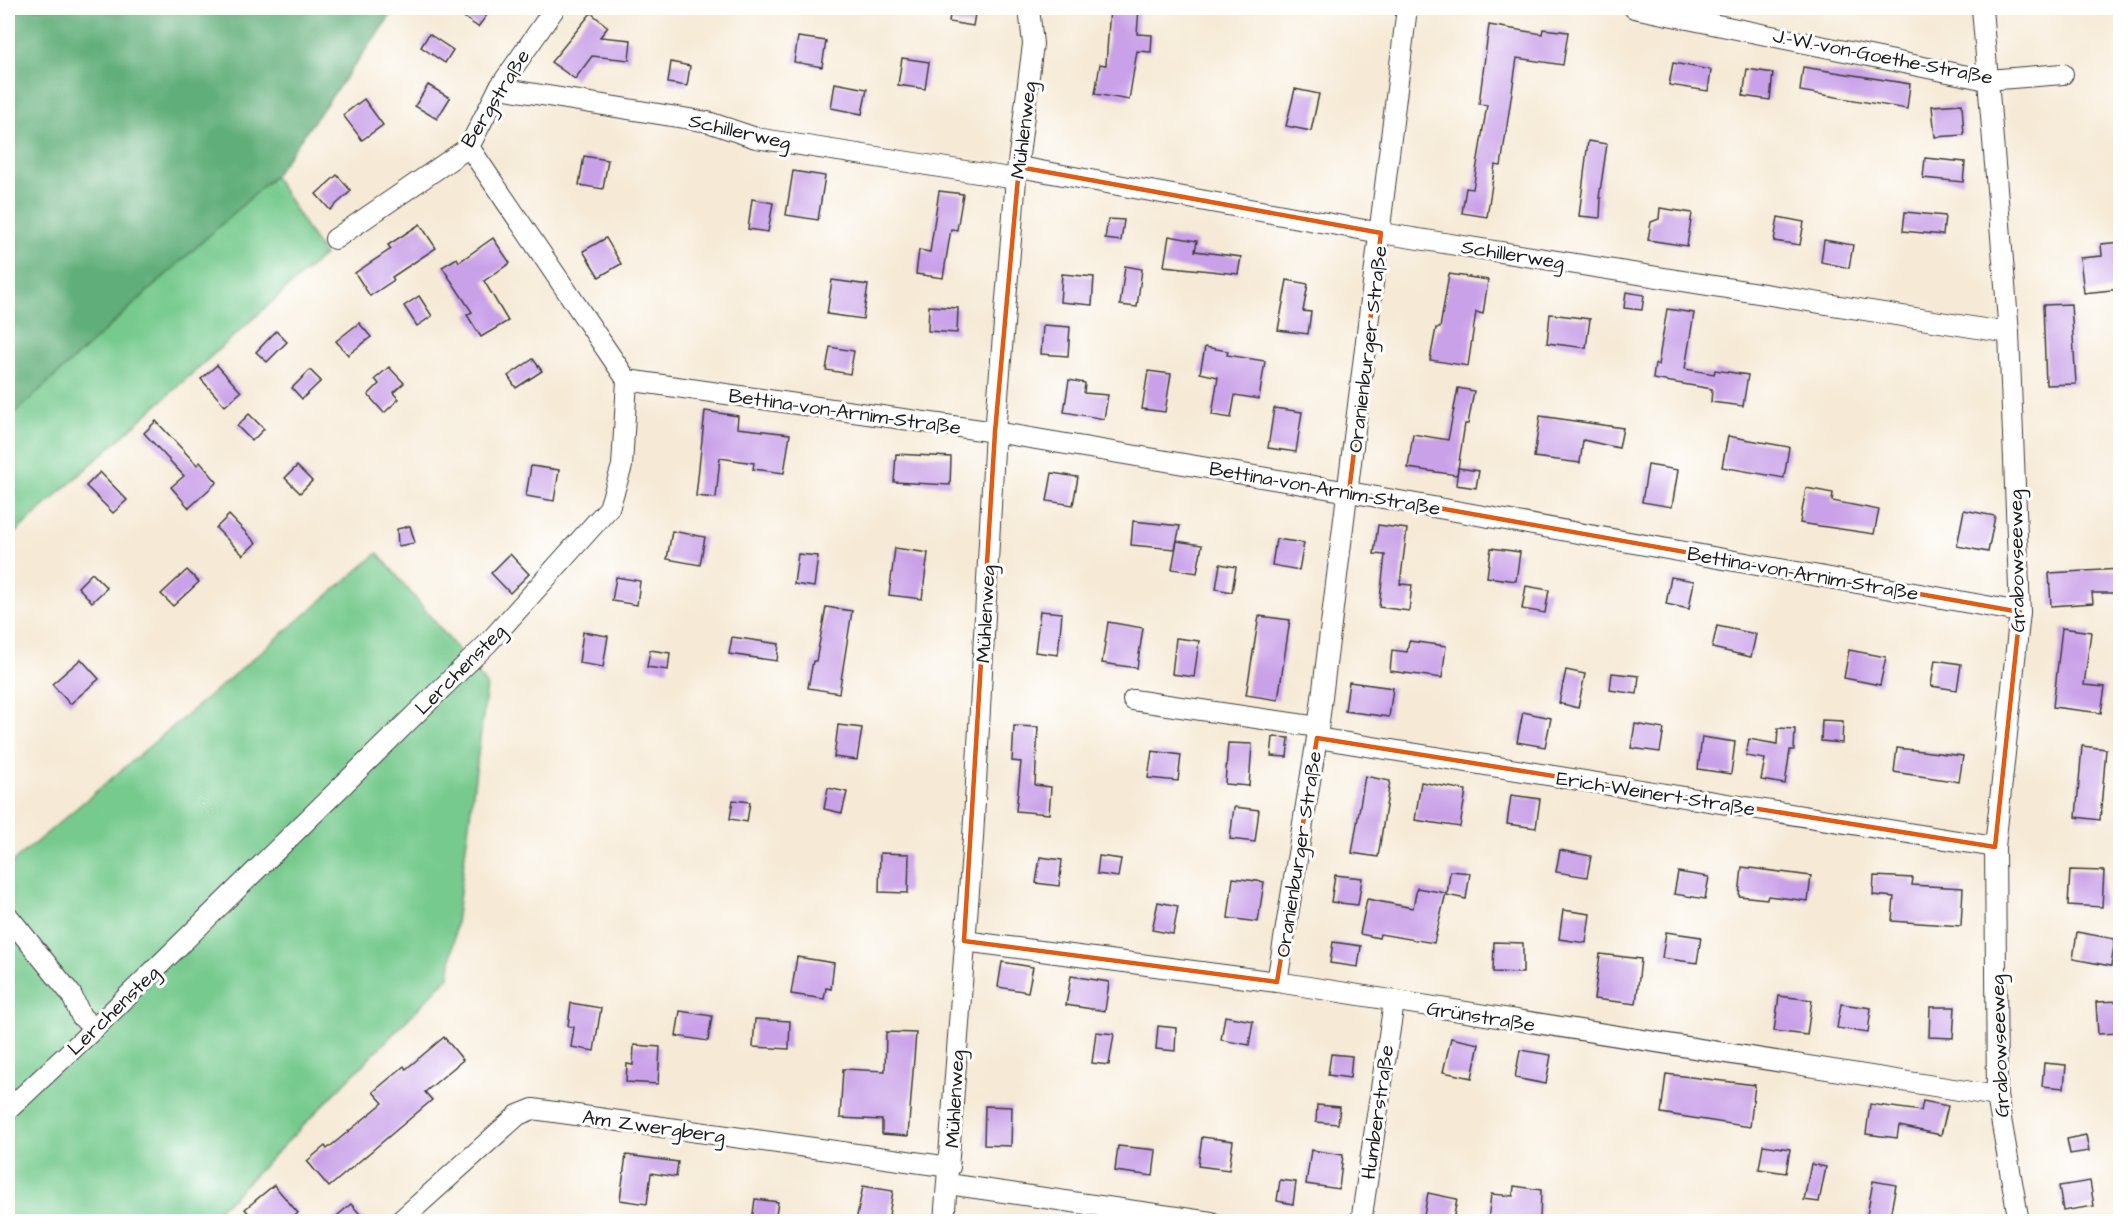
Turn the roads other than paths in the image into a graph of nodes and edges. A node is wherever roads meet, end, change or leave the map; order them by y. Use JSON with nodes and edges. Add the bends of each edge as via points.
{"nodes":[{"id":1,"x":555,"y":8,"type":"edge"},
{"id":2,"x":1029,"y":8,"type":"edge"},
{"id":3,"x":1407,"y":8,"type":"edge"},
{"id":4,"x":1634,"y":8,"type":"edge"},
{"id":5,"x":1982,"y":8,"type":"edge"},
{"id":6,"x":2063,"y":74,"type":"dead end"},
{"id":7,"x":1987,"y":80,"type":"junction"},
{"id":8,"x":499,"y":88,"type":"junction"},
{"id":9,"x":469,"y":147,"type":"junction"},
{"id":10,"x":1018,"y":173,"type":"junction"},
{"id":11,"x":1382,"y":233,"type":"junction"},
{"id":12,"x":335,"y":239,"type":"dead end"},
{"id":13,"x":2009,"y":333,"type":"junction"},
{"id":14,"x":627,"y":380,"type":"junction"},
{"id":15,"x":995,"y":432,"type":"junction"},
{"id":16,"x":1349,"y":492,"type":"junction"},
{"id":17,"x":2020,"y":612,"type":"junction"},
{"id":18,"x":1133,"y":700,"type":"dead end"},
{"id":19,"x":1318,"y":732,"type":"junction"},
{"id":20,"x":1995,"y":847,"type":"junction"},
{"id":21,"x":8,"y":916,"type":"edge"},
{"id":22,"x":964,"y":941,"type":"junction"},
{"id":23,"x":1277,"y":982,"type":"junction"},
{"id":24,"x":1394,"y":1002,"type":"junction"},
{"id":25,"x":94,"y":1029,"type":"junction"},
{"id":26,"x":1996,"y":1096,"type":"junction"},
{"id":27,"x":8,"y":1110,"type":"edge"},
{"id":28,"x":949,"y":1175,"type":"junction"},
{"id":29,"x":399,"y":1221,"type":"edge"},
{"id":30,"x":944,"y":1221,"type":"edge"},
{"id":31,"x":1211,"y":1221,"type":"edge"},
{"id":32,"x":1361,"y":1221,"type":"edge"},
{"id":33,"x":2019,"y":1221,"type":"edge"}],
"edges":[{"from":1,"to":8,"type":"street","name":"Bergstraße"},
{"from":2,"to":10,"type":"street","name":"Mühlenweg","via":[[1033,44]]},
{"from":3,"to":11,"type":"street","name":"Oranienburger Straße"},
{"from":4,"to":7,"type":"street","name":"J.-W.-von-Goethe-Straße"},
{"from":5,"to":7,"type":"street","name":"Grabowseeweg"},
{"from":6,"to":7,"type":"street","name":"J.-W.-von-Goethe-Straße"},
{"from":7,"to":13,"type":"street","name":"Grabowseeweg"},
{"from":8,"to":9,"type":"street","name":"Bergstraße"},
{"from":8,"to":10,"type":"street","name":"Schillerweg","via":[[708,122],[756,138]]},
{"from":9,"to":12,"type":"street","name":"Bergstraße"},
{"from":9,"to":14,"type":"street"},
{"from":10,"to":11,"type":"street","name":"Schillerweg"},
{"from":10,"to":15,"type":"street","name":"Mühlenweg"},
{"from":11,"to":13,"type":"street","name":"Schillerweg"},
{"from":11,"to":16,"type":"street","name":"Oranienburger Straße"},
{"from":13,"to":17,"type":"street","name":"Grabowseeweg"},
{"from":14,"to":15,"type":"street","name":"Bettina-von-Arnim-Straße"},
{"from":14,"to":25,"type":"street","name":"Lerchensteg","via":[[622,466],[609,508],[488,643]]},
{"from":15,"to":16,"type":"street","name":"Bettina-von-Arnim-Straße"},
{"from":15,"to":22,"type":"street","name":"Mühlenweg"},
{"from":16,"to":17,"type":"street","name":"Bettina-von-Arnim-Straße"},
{"from":16,"to":19,"type":"street","name":"Oranienburger Straße"},
{"from":17,"to":20,"type":"street","name":"Grabowseeweg"},
{"from":18,"to":19,"type":"street","name":"Oranienburger Straße"},
{"from":19,"to":20,"type":"street","name":"Erich-Weinert-Straße"},
{"from":19,"to":23,"type":"street","name":"Oranienburger Straße"},
{"from":20,"to":26,"type":"street","name":"Grabowseeweg"},
{"from":21,"to":25,"type":"street"},
{"from":22,"to":23,"type":"street","name":"Grünstraße"},
{"from":22,"to":28,"type":"street","name":"Mühlenweg"},
{"from":23,"to":24,"type":"street","name":"Grünstraße"},
{"from":24,"to":26,"type":"street","name":"Grünstraße"},
{"from":24,"to":32,"type":"street","name":"Humberstraße"},
{"from":25,"to":27,"type":"street","name":"Lerchensteg"},
{"from":26,"to":33,"type":"street","name":"Grabowseeweg"},
{"from":28,"to":29,"type":"street","name":"Am Zwergberg","via":[[533,1109],[518,1115]]},
{"from":28,"to":30,"type":"street","name":"Mühlenweg"},
{"from":28,"to":31,"type":"street","name":"Am Zwergberg"}]}
